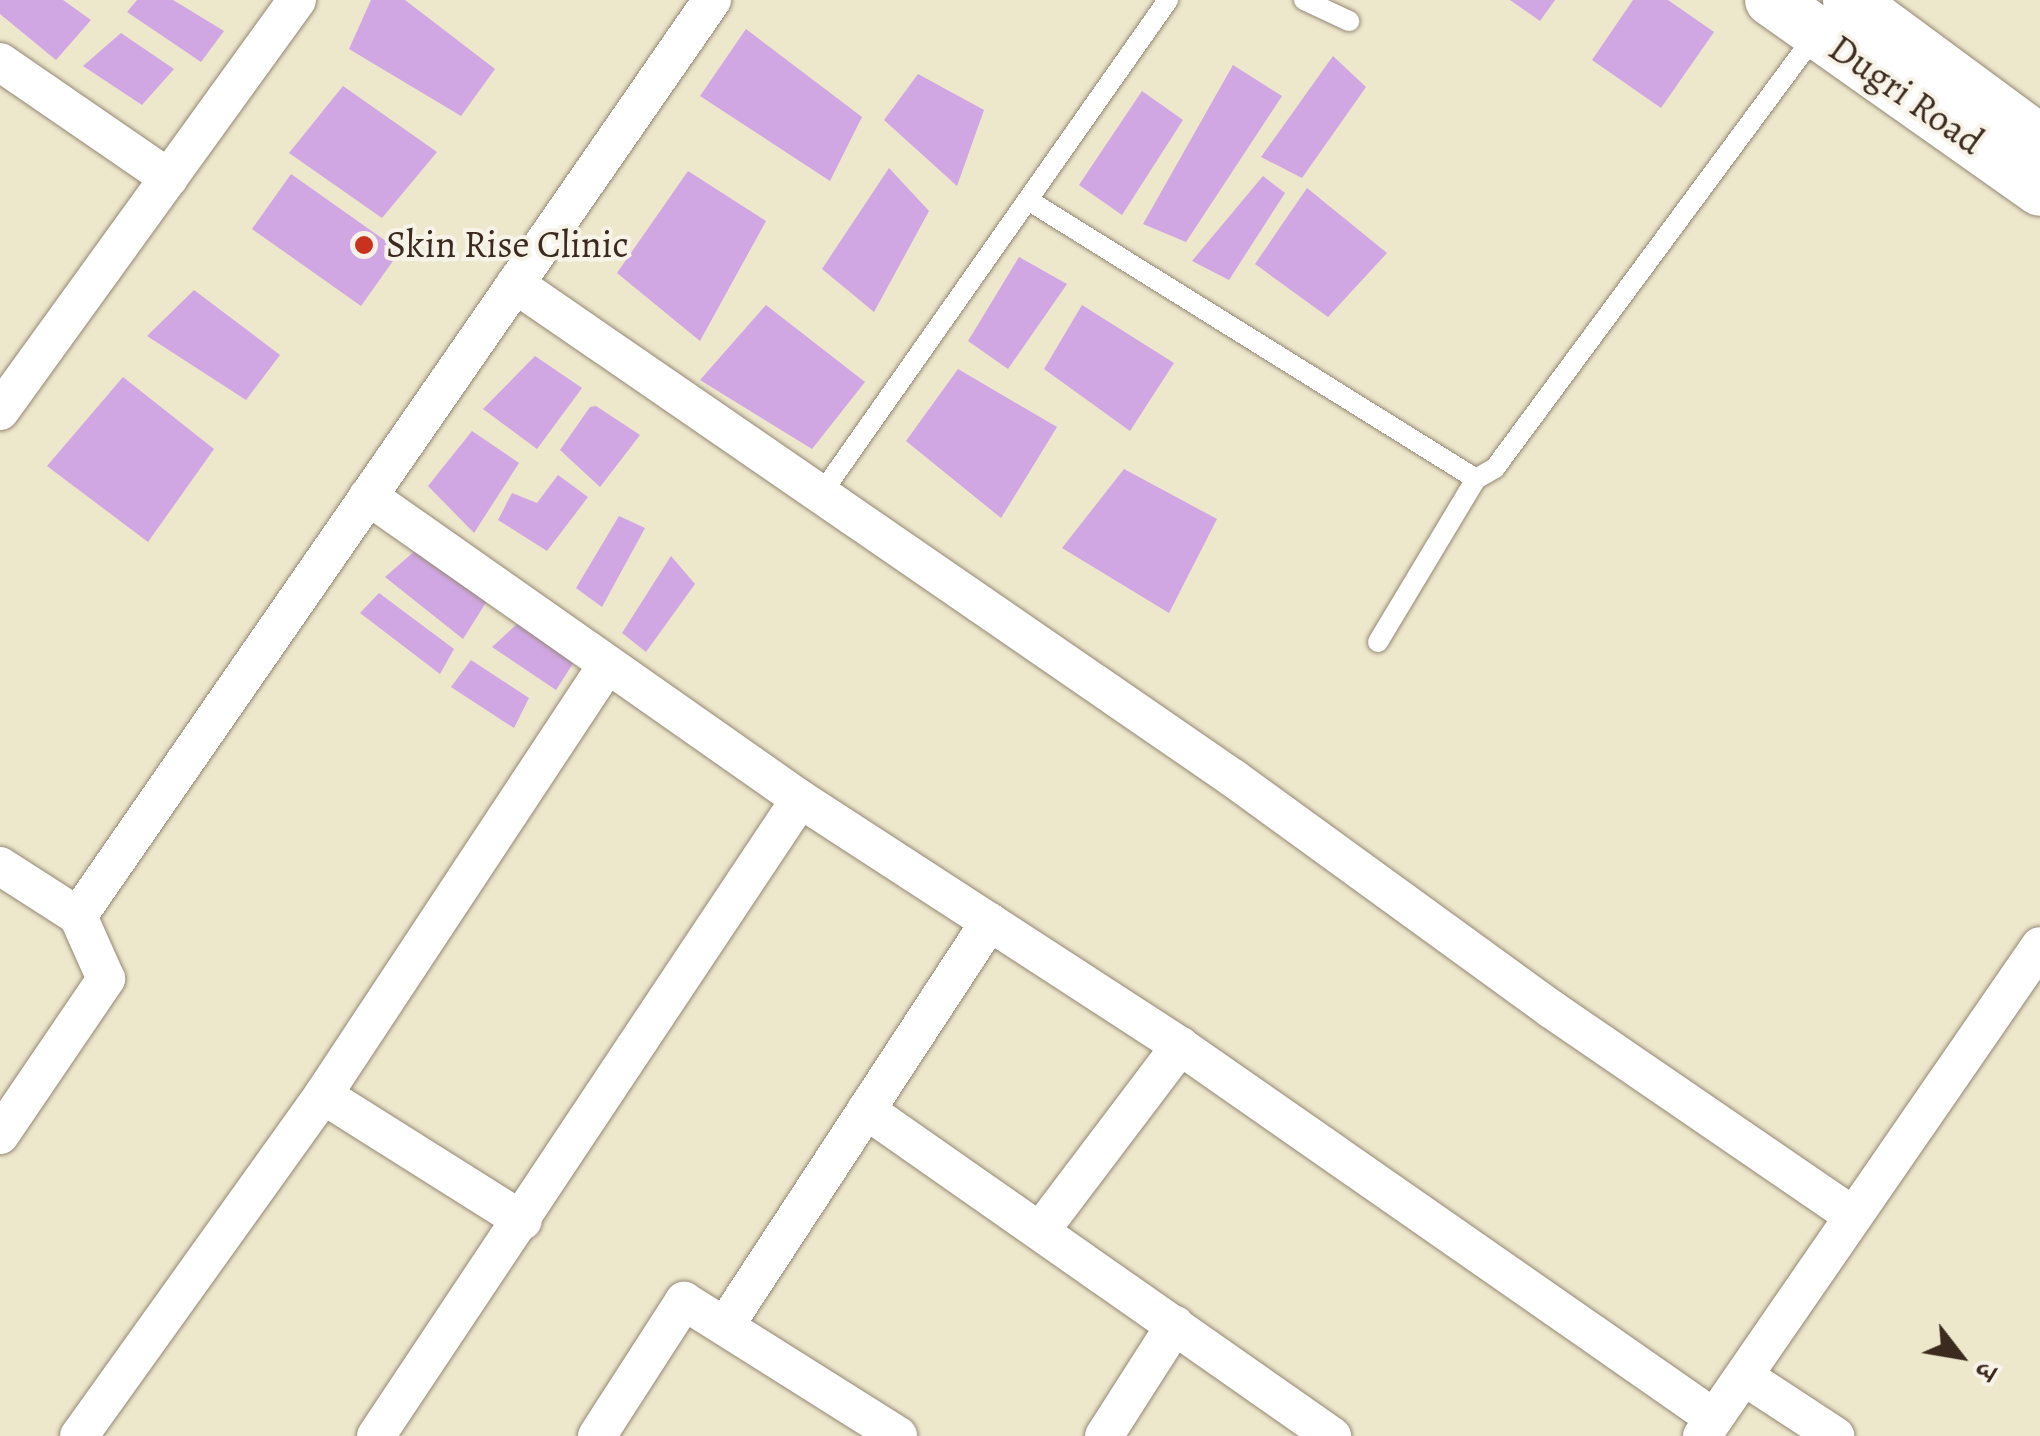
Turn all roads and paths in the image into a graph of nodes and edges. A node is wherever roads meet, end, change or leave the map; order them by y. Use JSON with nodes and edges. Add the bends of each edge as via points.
{"nodes":[{"id":1,"x":297,"y":0,"type":"edge"},
{"id":2,"x":712,"y":0,"type":"edge"},
{"id":3,"x":1168,"y":0,"type":"edge"},
{"id":4,"x":1304,"y":0,"type":"edge"},
{"id":5,"x":1772,"y":0,"type":"edge"},
{"id":6,"x":1833,"y":16,"type":"edge"},
{"id":7,"x":1348,"y":21,"type":"dead end"},
{"id":8,"x":0,"y":62,"type":"edge"},
{"id":9,"x":2040,"y":141,"type":"edge"},
{"id":10,"x":168,"y":178,"type":"junction"},
{"id":11,"x":2040,"y":190,"type":"edge"},
{"id":12,"x":1028,"y":200,"type":"junction"},
{"id":13,"x":515,"y":284,"type":"junction"},
{"id":14,"x":3,"y":400,"type":"edge"},
{"id":15,"x":1476,"y":478,"type":"junction"},
{"id":16,"x":821,"y":494,"type":"junction"},
{"id":17,"x":368,"y":496,"type":"junction"},
{"id":18,"x":1378,"y":642,"type":"dead end"},
{"id":19,"x":607,"y":665,"type":"junction"},
{"id":20,"x":800,"y":799,"type":"junction"},
{"id":21,"x":0,"y":866,"type":"edge"},
{"id":22,"x":78,"y":916,"type":"junction"},
{"id":23,"x":989,"y":922,"type":"junction"},
{"id":24,"x":2040,"y":946,"type":"edge"},
{"id":25,"x":1180,"y":1046,"type":"junction"},
{"id":26,"x":323,"y":1095,"type":"junction"},
{"id":27,"x":866,"y":1110,"type":"junction"},
{"id":28,"x":0,"y":1136,"type":"edge"},
{"id":29,"x":1853,"y":1216,"type":"junction"},
{"id":30,"x":522,"y":1221,"type":"junction"},
{"id":31,"x":1041,"y":1230,"type":"junction"},
{"id":32,"x":1175,"y":1325,"type":"junction"},
{"id":33,"x":725,"y":1326,"type":"junction"},
{"id":34,"x":1744,"y":1377,"type":"junction"},
{"id":35,"x":1708,"y":1427,"type":"edge"},
{"id":36,"x":79,"y":1436,"type":"edge"},
{"id":37,"x":376,"y":1436,"type":"edge"},
{"id":38,"x":597,"y":1436,"type":"edge"},
{"id":39,"x":898,"y":1436,"type":"edge"},
{"id":40,"x":1104,"y":1436,"type":"edge"},
{"id":41,"x":1332,"y":1436,"type":"edge"},
{"id":42,"x":1835,"y":1436,"type":"edge"}],
"edges":[{"from":1,"to":10,"type":"street"},
{"from":2,"to":13,"type":"street"},
{"from":3,"to":12,"type":"lane"},
{"from":4,"to":7,"type":"lane"},
{"from":5,"to":6,"type":"street","name":"Dugri Road"},
{"from":6,"to":9,"type":"street","name":"Dugri Road"},
{"from":6,"to":11,"type":"street","name":"Dugri Road"},
{"from":6,"to":15,"type":"lane","via":[[1495,468]]},
{"from":8,"to":10,"type":"street"},
{"from":10,"to":14,"type":"street"},
{"from":12,"to":15,"type":"lane"},
{"from":12,"to":16,"type":"lane"},
{"from":13,"to":16,"type":"street"},
{"from":13,"to":17,"type":"street"},
{"from":15,"to":18,"type":"lane"},
{"from":16,"to":29,"type":"street"},
{"from":17,"to":19,"type":"street"},
{"from":17,"to":22,"type":"street"},
{"from":19,"to":20,"type":"street"},
{"from":19,"to":26,"type":"street"},
{"from":20,"to":23,"type":"street"},
{"from":20,"to":30,"type":"street"},
{"from":21,"to":22,"type":"street"},
{"from":22,"to":28,"type":"street","via":[[106,979]]},
{"from":23,"to":25,"type":"street"},
{"from":23,"to":27,"type":"street"},
{"from":24,"to":29,"type":"street"},
{"from":25,"to":31,"type":"street"},
{"from":25,"to":35,"type":"street"},
{"from":26,"to":30,"type":"street"},
{"from":26,"to":36,"type":"street"},
{"from":27,"to":31,"type":"street"},
{"from":27,"to":33,"type":"street"},
{"from":29,"to":34,"type":"street"},
{"from":30,"to":37,"type":"street"},
{"from":31,"to":32,"type":"street"},
{"from":32,"to":40,"type":"street"},
{"from":32,"to":41,"type":"street"},
{"from":33,"to":38,"type":"street","via":[[684,1301]]},
{"from":33,"to":39,"type":"street"},
{"from":34,"to":35,"type":"street"},
{"from":34,"to":42,"type":"street"}]}
